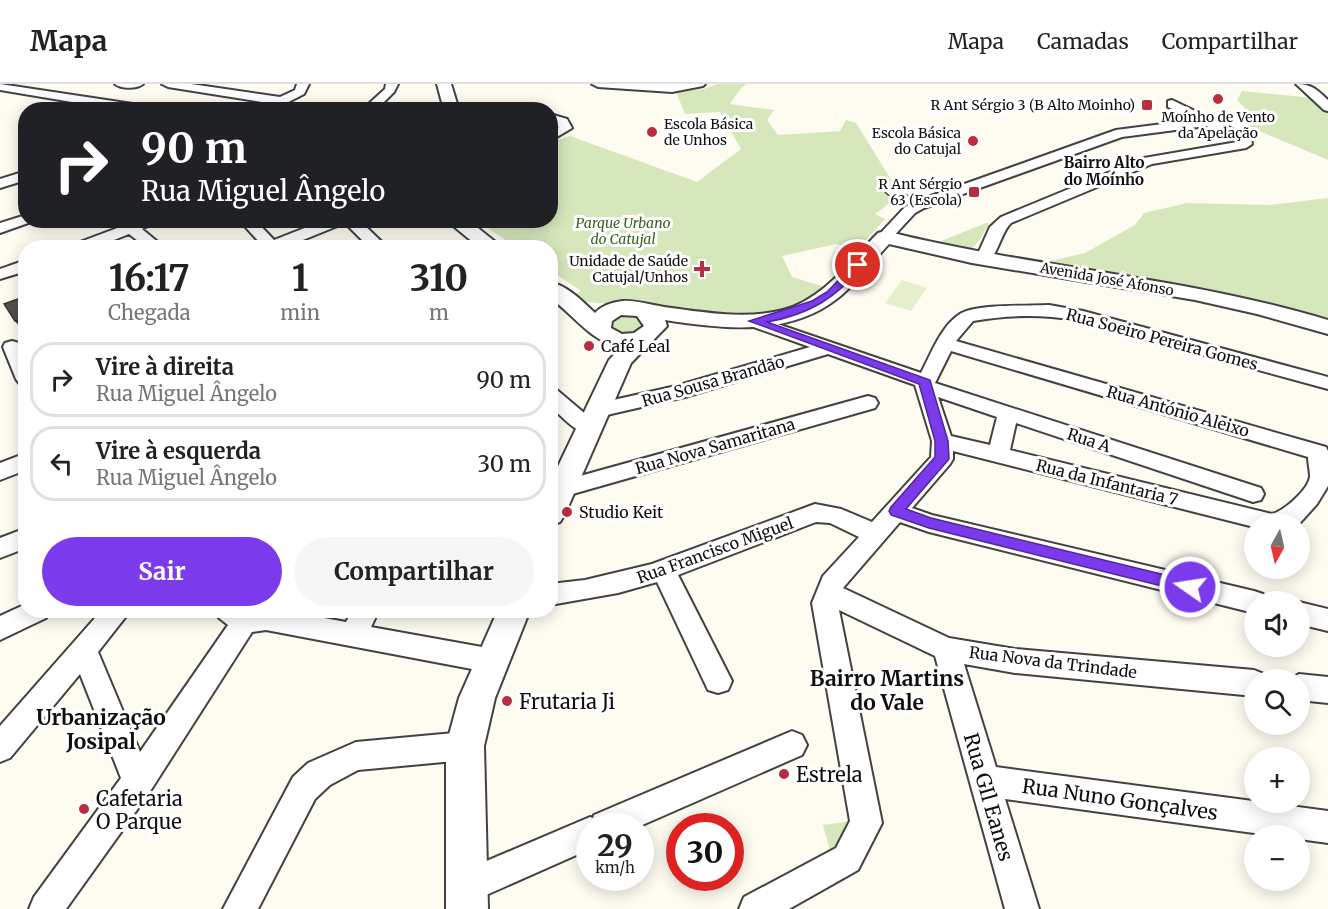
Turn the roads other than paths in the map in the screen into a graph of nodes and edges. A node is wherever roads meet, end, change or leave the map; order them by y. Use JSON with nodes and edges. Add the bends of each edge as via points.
{"nodes":[{"id":1,"x":121,"y":84,"type":"edge"},
{"id":2,"x":137,"y":84,"type":"edge"},
{"id":3,"x":168,"y":84,"type":"edge"},
{"id":4,"x":303,"y":84,"type":"edge"},
{"id":5,"x":392,"y":84,"type":"edge"},
{"id":6,"x":444,"y":84,"type":"edge"},
{"id":7,"x":598,"y":84,"type":"edge"},
{"id":8,"x":1302,"y":84,"type":"edge"},
{"id":9,"x":692,"y":85,"type":"edge"},
{"id":10,"x":0,"y":87,"type":"edge"},
{"id":11,"x":74,"y":88,"type":"dead end"},
{"id":12,"x":54,"y":90,"type":"edge"},
{"id":13,"x":109,"y":102,"type":"edge"},
{"id":14,"x":280,"y":102,"type":"joint"},
{"id":15,"x":377,"y":102,"type":"edge"},
{"id":16,"x":450,"y":102,"type":"edge"},
{"id":17,"x":1328,"y":107,"type":"edge"},
{"id":18,"x":558,"y":120,"type":"edge"},
{"id":19,"x":1204,"y":122,"type":"junction"},
{"id":20,"x":558,"y":132,"type":"edge"},
{"id":21,"x":1120,"y":133,"type":"junction"},
{"id":22,"x":0,"y":168,"type":"edge"},
{"id":23,"x":18,"y":172,"type":"edge"},
{"id":24,"x":18,"y":177,"type":"edge"},
{"id":25,"x":0,"y":184,"type":"edge"},
{"id":26,"x":892,"y":192,"type":"dead end"},
{"id":27,"x":919,"y":205,"type":"junction"},
{"id":28,"x":18,"y":222,"type":"edge"},
{"id":29,"x":0,"y":228,"type":"edge"},
{"id":30,"x":119,"y":228,"type":"edge"},
{"id":31,"x":132,"y":228,"type":"edge"},
{"id":32,"x":253,"y":228,"type":"edge"},
{"id":33,"x":320,"y":228,"type":"edge"},
{"id":34,"x":359,"y":228,"type":"edge"},
{"id":35,"x":466,"y":228,"type":"edge"},
{"id":36,"x":885,"y":237,"type":"junction"},
{"id":37,"x":94,"y":240,"type":"edge"},
{"id":38,"x":147,"y":240,"type":"edge"},
{"id":39,"x":265,"y":240,"type":"edge"},
{"id":40,"x":289,"y":240,"type":"edge"},
{"id":41,"x":371,"y":240,"type":"edge"},
{"id":42,"x":482,"y":240,"type":"edge"},
{"id":43,"x":984,"y":258,"type":"junction"},
{"id":44,"x":18,"y":268,"type":"edge"},
{"id":45,"x":0,"y":274,"type":"edge"},
{"id":46,"x":558,"y":294,"type":"edge"},
{"id":47,"x":574,"y":305,"type":"junction"},
{"id":48,"x":630,"y":309,"type":"junction"},
{"id":49,"x":706,"y":320,"type":"junction"},
{"id":50,"x":754,"y":321,"type":"junction"},
{"id":51,"x":1328,"y":327,"type":"edge"},
{"id":52,"x":649,"y":335,"type":"junction"},
{"id":53,"x":611,"y":343,"type":"junction"},
{"id":54,"x":945,"y":344,"type":"junction"},
{"id":55,"x":827,"y":348,"type":"junction"},
{"id":56,"x":1328,"y":383,"type":"edge"},
{"id":57,"x":925,"y":384,"type":"junction"},
{"id":58,"x":558,"y":399,"type":"edge"},
{"id":59,"x":868,"y":402,"type":"dead end"},
{"id":60,"x":1008,"y":413,"type":"junction"},
{"id":61,"x":593,"y":419,"type":"junction"},
{"id":62,"x":942,"y":441,"type":"junction"},
{"id":63,"x":998,"y":455,"type":"junction"},
{"id":64,"x":18,"y":464,"type":"edge"},
{"id":65,"x":0,"y":472,"type":"edge"},
{"id":66,"x":562,"y":489,"type":"junction"},
{"id":67,"x":1253,"y":494,"type":"dead end"},
{"id":68,"x":558,"y":497,"type":"edge"},
{"id":69,"x":896,"y":511,"type":"junction"},
{"id":70,"x":1295,"y":513,"type":"edge"},
{"id":71,"x":1244,"y":516,"type":"edge"},
{"id":72,"x":875,"y":534,"type":"junction"},
{"id":73,"x":18,"y":541,"type":"edge"},
{"id":74,"x":0,"y":549,"type":"edge"},
{"id":75,"x":664,"y":571,"type":"junction"},
{"id":76,"x":829,"y":593,"type":"junction"},
{"id":77,"x":558,"y":594,"type":"edge"},
{"id":78,"x":1244,"y":600,"type":"edge"},
{"id":79,"x":1310,"y":616,"type":"edge"},
{"id":80,"x":22,"y":618,"type":"edge"},
{"id":81,"x":110,"y":618,"type":"edge"},
{"id":82,"x":235,"y":618,"type":"edge"},
{"id":83,"x":256,"y":618,"type":"edge"},
{"id":84,"x":511,"y":618,"type":"edge"},
{"id":85,"x":1328,"y":620,"type":"edge"},
{"id":86,"x":360,"y":622,"type":"edge"},
{"id":87,"x":0,"y":630,"type":"edge"},
{"id":88,"x":84,"y":650,"type":"junction"},
{"id":89,"x":946,"y":650,"type":"junction"},
{"id":90,"x":493,"y":661,"type":"junction"},
{"id":91,"x":718,"y":681,"type":"dead end"},
{"id":92,"x":1244,"y":682,"type":"edge"},
{"id":93,"x":1310,"y":688,"type":"edge"},
{"id":94,"x":1328,"y":690,"type":"edge"},
{"id":95,"x":33,"y":710,"type":"junction"},
{"id":96,"x":0,"y":728,"type":"edge"},
{"id":97,"x":792,"y":745,"type":"dead end"},
{"id":98,"x":465,"y":746,"type":"junction"},
{"id":99,"x":0,"y":748,"type":"edge"},
{"id":100,"x":984,"y":781,"type":"junction"},
{"id":101,"x":138,"y":782,"type":"junction"},
{"id":102,"x":635,"y":813,"type":"edge"},
{"id":103,"x":1328,"y":827,"type":"edge"},
{"id":104,"x":576,"y":840,"type":"edge"},
{"id":105,"x":467,"y":898,"type":"edge"},
{"id":106,"x":46,"y":909,"type":"edge"},
{"id":107,"x":240,"y":909,"type":"edge"},
{"id":108,"x":756,"y":909,"type":"edge"},
{"id":109,"x":1022,"y":909,"type":"edge"}],
"edges":[{"from":1,"to":2,"type":"street"},
{"from":3,"to":14,"type":"street"},
{"from":4,"to":14,"type":"street","via":[[300,92]]},
{"from":5,"to":15,"type":"street"},
{"from":6,"to":16,"type":"street"},
{"from":7,"to":9,"type":"street","via":[[655,89]]},
{"from":8,"to":17,"type":"street"},
{"from":10,"to":12,"type":"street"},
{"from":11,"to":12,"type":"street"},
{"from":12,"to":13,"type":"street"},
{"from":18,"to":20,"type":"street","via":[[566,128]]},
{"from":19,"to":21,"type":"street"},
{"from":19,"to":21,"type":"street","via":[[1173,99],[1156,114]]},
{"from":19,"to":43,"type":"street","via":[[1246,144],[1149,161],[1006,220],[998,227]]},
{"from":21,"to":27,"type":"street"},
{"from":22,"to":23,"type":"street"},
{"from":24,"to":25,"type":"street"},
{"from":26,"to":27,"type":"street"},
{"from":27,"to":36,"type":"street"},
{"from":28,"to":29,"type":"street"},
{"from":30,"to":37,"type":"street"},
{"from":31,"to":38,"type":"street"},
{"from":32,"to":39,"type":"street"},
{"from":33,"to":40,"type":"street"},
{"from":34,"to":41,"type":"street"},
{"from":35,"to":42,"type":"street"},
{"from":36,"to":43,"type":"street","name":"Avenida José Afonso"},
{"from":36,"to":50,"type":"street","via":[[830,294],[796,312]]},
{"from":43,"to":51,"type":"street","name":"Avenida José Afonso","via":[[1219,299]]},
{"from":44,"to":45,"type":"street"},
{"from":46,"to":47,"type":"street"},
{"from":47,"to":48,"type":"street"},
{"from":47,"to":53,"type":"street"},
{"from":48,"to":49,"type":"street"},
{"from":48,"to":52,"type":"street","via":[[655,319],[656,326]]},
{"from":48,"to":53,"type":"street","via":[[603,316],[599,322]]},
{"from":49,"to":50,"type":"street"},
{"from":49,"to":52,"type":"street"},
{"from":50,"to":55,"type":"street"},
{"from":52,"to":53,"type":"street"},
{"from":53,"to":61,"type":"street"},
{"from":54,"to":56,"type":"street","name":"Rua Soeiro Pereira Gomes","via":[[967,317],[996,312],[1059,311]]},
{"from":54,"to":57,"type":"street","name":"Rua Soeiro Pereira Gomes"},
{"from":54,"to":70,"type":"street","name":"Rua António Aleixo","via":[[1318,452],[1321,479]]},
{"from":55,"to":57,"type":"street"},
{"from":55,"to":61,"type":"street","name":"Rua Sousa Brandão","via":[[622,407]]},
{"from":57,"to":60,"type":"street","name":"Rua A"},
{"from":57,"to":62,"type":"street"},
{"from":58,"to":61,"type":"street"},
{"from":59,"to":66,"type":"street","name":"Rua Nova Samaritana"},
{"from":60,"to":63,"type":"street"},
{"from":60,"to":67,"type":"street","name":"Rua A"},
{"from":61,"to":66,"type":"street"},
{"from":62,"to":63,"type":"street","name":"Rua da Infantaria 7"},
{"from":62,"to":69,"type":"street","via":[[942,459]]},
{"from":63,"to":71,"type":"street","name":"Rua da Infantaria 7"},
{"from":64,"to":65,"type":"street"},
{"from":66,"to":68,"type":"street"},
{"from":69,"to":72,"type":"street"},
{"from":69,"to":78,"type":"street","via":[[929,523]]},
{"from":72,"to":75,"type":"street","name":"Rua Francisco Miguel","via":[[833,515],[815,513]]},
{"from":72,"to":76,"type":"street","via":[[832,583]]},
{"from":73,"to":74,"type":"street"},
{"from":75,"to":77,"type":"street","name":"Rua Francisco Miguel"},
{"from":75,"to":91,"type":"street"},
{"from":76,"to":89,"type":"street","name":"Rua Nova da Trindade"},
{"from":76,"to":108,"type":"street","via":[[825,603],[866,822],[847,859]]},
{"from":79,"to":85,"type":"street"},
{"from":80,"to":87,"type":"street"},
{"from":81,"to":88,"type":"street"},
{"from":82,"to":101,"type":"street","via":[[205,684]]},
{"from":83,"to":86,"type":"street"},
{"from":84,"to":90,"type":"street"},
{"from":86,"to":90,"type":"street"},
{"from":88,"to":95,"type":"street"},
{"from":88,"to":101,"type":"street"},
{"from":89,"to":92,"type":"street","name":"Rua Nova da Trindade","via":[[1015,661]]},
{"from":89,"to":100,"type":"street","name":"Rua GIl Eanes"},
{"from":90,"to":98,"type":"street","via":[[477,699]]},
{"from":93,"to":94,"type":"street"},
{"from":95,"to":96,"type":"street"},
{"from":95,"to":99,"type":"street"},
{"from":97,"to":102,"type":"street"},
{"from":98,"to":105,"type":"street"},
{"from":98,"to":107,"type":"street","via":[[356,756],[319,774],[304,788]]},
{"from":100,"to":103,"type":"street","name":"Rua Nuno Gonçalves"},
{"from":100,"to":109,"type":"street","name":"Rua GIl Eanes"},
{"from":101,"to":106,"type":"street"},
{"from":104,"to":105,"type":"street"}]}
